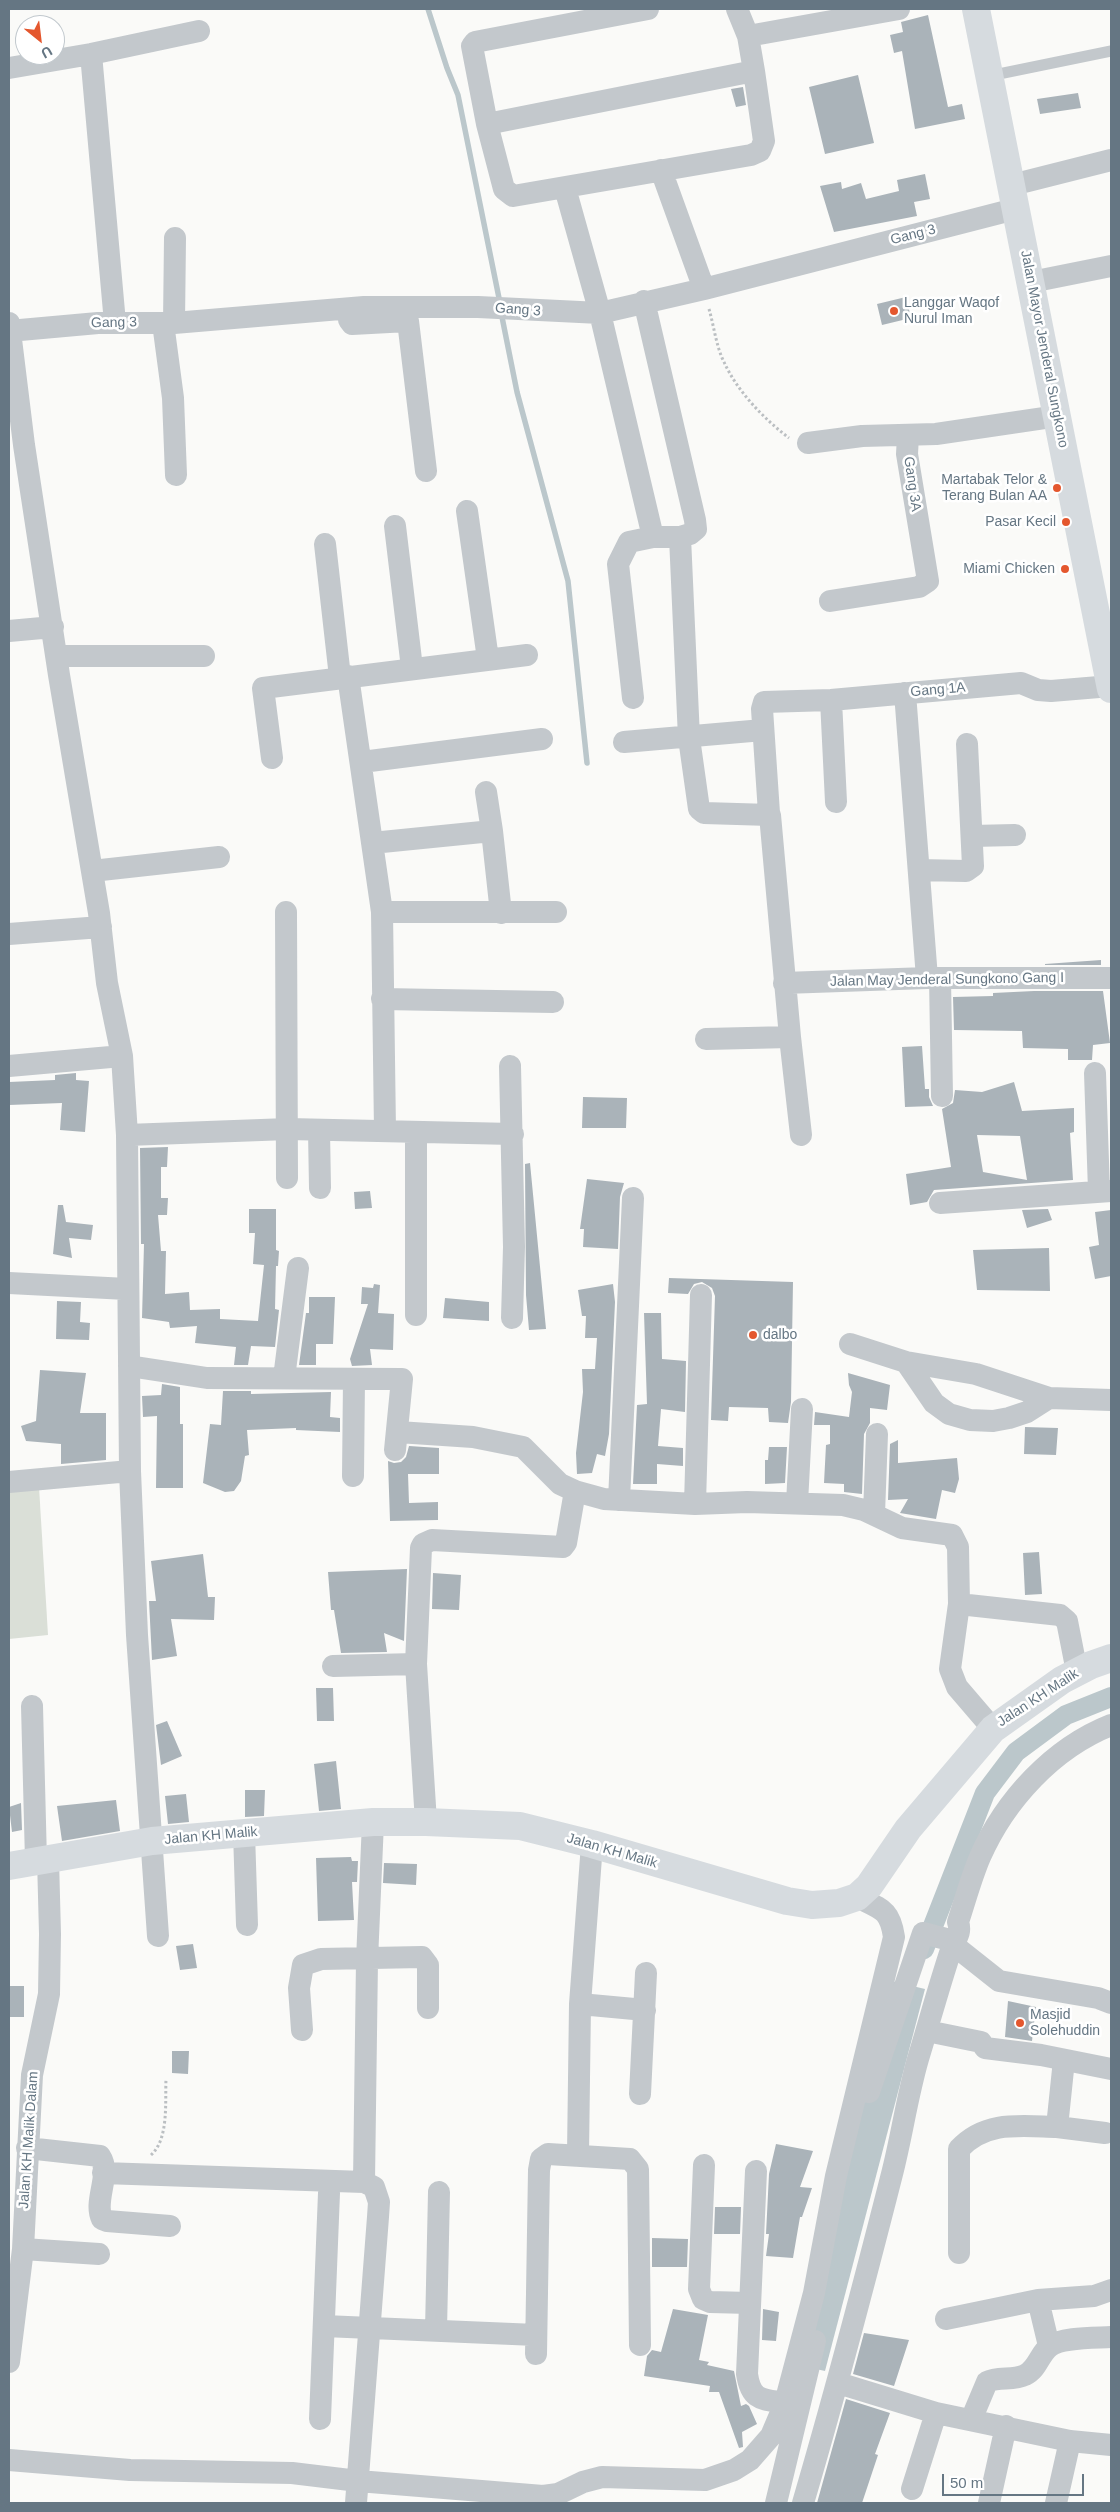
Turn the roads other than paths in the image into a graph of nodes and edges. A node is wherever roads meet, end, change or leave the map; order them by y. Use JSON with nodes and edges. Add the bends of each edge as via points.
{"nodes":[{"id":1,"x":648,"y":9,"type":"edge"},
{"id":2,"x":737,"y":9,"type":"edge"},
{"id":3,"x":899,"y":9,"type":"edge"},
{"id":4,"x":976,"y":9,"type":"edge"},
{"id":5,"x":200,"y":31,"type":"dead end"},
{"id":6,"x":748,"y":36,"type":"junction"},
{"id":7,"x":1111,"y":51,"type":"edge"},
{"id":8,"x":92,"y":54,"type":"junction"},
{"id":9,"x":9,"y":68,"type":"edge"},
{"id":10,"x":754,"y":70,"type":"junction"},
{"id":11,"x":989,"y":76,"type":"junction"},
{"id":12,"x":487,"y":124,"type":"junction"},
{"id":13,"x":1111,"y":160,"type":"edge"},
{"id":14,"x":660,"y":170,"type":"junction"},
{"id":15,"x":565,"y":188,"type":"junction"},
{"id":16,"x":1014,"y":197,"type":"junction"},
{"id":17,"x":175,"y":238,"type":"dead end"},
{"id":18,"x":1111,"y":266,"type":"edge"},
{"id":19,"x":1031,"y":282,"type":"junction"},
{"id":20,"x":704,"y":289,"type":"junction"},
{"id":21,"x":644,"y":301,"type":"junction"},
{"id":22,"x":349,"y":309,"type":"junction"},
{"id":23,"x":600,"y":313,"type":"junction"},
{"id":24,"x":115,"y":323,"type":"junction"},
{"id":25,"x":168,"y":323,"type":"junction"},
{"id":26,"x":9,"y":328,"type":"edge"},
{"id":27,"x":1058,"y":416,"type":"junction"},
{"id":28,"x":908,"y":436,"type":"junction"},
{"id":29,"x":808,"y":443,"type":"road end"},
{"id":30,"x":426,"y":471,"type":"dead end"},
{"id":31,"x":176,"y":475,"type":"dead end"},
{"id":32,"x":467,"y":511,"type":"dead end"},
{"id":33,"x":395,"y":526,"type":"dead end"},
{"id":34,"x":653,"y":537,"type":"junction"},
{"id":35,"x":680,"y":537,"type":"junction"},
{"id":36,"x":325,"y":544,"type":"dead end"},
{"id":37,"x":830,"y":601,"type":"dead end"},
{"id":38,"x":52,"y":627,"type":"junction"},
{"id":39,"x":9,"y":631,"type":"edge"},
{"id":40,"x":527,"y":655,"type":"dead end"},
{"id":41,"x":57,"y":656,"type":"junction"},
{"id":42,"x":204,"y":656,"type":"dead end"},
{"id":43,"x":488,"y":659,"type":"junction"},
{"id":44,"x":412,"y":668,"type":"junction"},
{"id":45,"x":344,"y":677,"type":"junction"},
{"id":46,"x":1111,"y":688,"type":"edge"},
{"id":47,"x":905,"y":693,"type":"junction"},
{"id":48,"x":633,"y":698,"type":"dead end"},
{"id":49,"x":831,"y":700,"type":"junction"},
{"id":50,"x":763,"y":730,"type":"junction"},
{"id":51,"x":689,"y":738,"type":"junction"},
{"id":52,"x":542,"y":739,"type":"dead end"},
{"id":53,"x":624,"y":742,"type":"dead end"},
{"id":54,"x":967,"y":744,"type":"dead end"},
{"id":55,"x":272,"y":758,"type":"dead end"},
{"id":56,"x":362,"y":762,"type":"junction"},
{"id":57,"x":486,"y":792,"type":"dead end"},
{"id":58,"x":836,"y":802,"type":"dead end"},
{"id":59,"x":769,"y":813,"type":"junction"},
{"id":60,"x":492,"y":831,"type":"junction"},
{"id":61,"x":1015,"y":835,"type":"dead end"},
{"id":62,"x":972,"y":836,"type":"junction"},
{"id":63,"x":372,"y":843,"type":"junction"},
{"id":64,"x":220,"y":856,"type":"dead end"},
{"id":65,"x":919,"y":870,"type":"junction"},
{"id":66,"x":92,"y":872,"type":"junction"},
{"id":67,"x":286,"y":912,"type":"dead end"},
{"id":68,"x":382,"y":912,"type":"junction"},
{"id":69,"x":556,"y":912,"type":"dead end"},
{"id":70,"x":501,"y":913,"type":"junction"},
{"id":71,"x":101,"y":927,"type":"junction"},
{"id":72,"x":9,"y":934,"type":"edge"},
{"id":73,"x":934,"y":978,"type":"junction"},
{"id":74,"x":1111,"y":978,"type":"edge"},
{"id":75,"x":784,"y":983,"type":"junction"},
{"id":76,"x":382,"y":999,"type":"junction"},
{"id":77,"x":553,"y":1002,"type":"dead end"},
{"id":78,"x":790,"y":1037,"type":"junction"},
{"id":79,"x":706,"y":1040,"type":"dead end"},
{"id":80,"x":122,"y":1056,"type":"junction"},
{"id":81,"x":9,"y":1066,"type":"edge"},
{"id":82,"x":510,"y":1066,"type":"dead end"},
{"id":83,"x":1095,"y":1073,"type":"dead end"},
{"id":84,"x":942,"y":1096,"type":"dead end"},
{"id":85,"x":288,"y":1129,"type":"junction"},
{"id":86,"x":319,"y":1131,"type":"junction"},
{"id":87,"x":385,"y":1131,"type":"junction"},
{"id":88,"x":416,"y":1132,"type":"junction"},
{"id":89,"x":512,"y":1134,"type":"junction"},
{"id":90,"x":127,"y":1135,"type":"junction"},
{"id":91,"x":800,"y":1135,"type":"dead end"},
{"id":92,"x":287,"y":1178,"type":"dead end"},
{"id":93,"x":320,"y":1188,"type":"dead end"},
{"id":94,"x":1105,"y":1191,"type":"edge"},
{"id":95,"x":633,"y":1198,"type":"dead end"},
{"id":96,"x":940,"y":1203,"type":"dead end"},
{"id":97,"x":298,"y":1268,"type":"dead end"},
{"id":98,"x":9,"y":1284,"type":"edge"},
{"id":99,"x":127,"y":1290,"type":"junction"},
{"id":100,"x":701,"y":1295,"type":"dead end"},
{"id":101,"x":416,"y":1315,"type":"dead end"},
{"id":102,"x":512,"y":1318,"type":"dead end"},
{"id":103,"x":850,"y":1344,"type":"dead end"},
{"id":104,"x":906,"y":1362,"type":"junction"},
{"id":105,"x":129,"y":1366,"type":"junction"},
{"id":106,"x":284,"y":1378,"type":"junction"},
{"id":107,"x":354,"y":1379,"type":"junction"},
{"id":108,"x":1048,"y":1398,"type":"junction"},
{"id":109,"x":1111,"y":1400,"type":"edge"},
{"id":110,"x":802,"y":1409,"type":"dead end"},
{"id":111,"x":877,"y":1434,"type":"dead end"},
{"id":112,"x":130,"y":1471,"type":"junction"},
{"id":113,"x":353,"y":1476,"type":"dead end"},
{"id":114,"x":9,"y":1482,"type":"edge"},
{"id":115,"x":575,"y":1491,"type":"junction"},
{"id":116,"x":619,"y":1500,"type":"junction"},
{"id":117,"x":797,"y":1503,"type":"junction"},
{"id":118,"x":696,"y":1504,"type":"junction"},
{"id":119,"x":874,"y":1514,"type":"junction"},
{"id":120,"x":959,"y":1604,"type":"junction"},
{"id":121,"x":1111,"y":1658,"type":"edge"},
{"id":122,"x":416,"y":1664,"type":"junction"},
{"id":123,"x":333,"y":1666,"type":"dead end"},
{"id":124,"x":1077,"y":1672,"type":"junction"},
{"id":125,"x":32,"y":1706,"type":"dead end"},
{"id":126,"x":1111,"y":1725,"type":"edge"},
{"id":127,"x":992,"y":1728,"type":"junction"},
{"id":128,"x":373,"y":1822,"type":"junction"},
{"id":129,"x":426,"y":1822,"type":"junction"},
{"id":130,"x":244,"y":1833,"type":"junction"},
{"id":131,"x":152,"y":1841,"type":"junction"},
{"id":132,"x":592,"y":1844,"type":"junction"},
{"id":133,"x":42,"y":1860,"type":"junction"},
{"id":134,"x":9,"y":1866,"type":"edge"},
{"id":135,"x":857,"y":1898,"type":"junction"},
{"id":136,"x":247,"y":1925,"type":"dead end"},
{"id":137,"x":158,"y":1936,"type":"dead end"},
{"id":138,"x":894,"y":1958,"type":"junction"},
{"id":139,"x":367,"y":1960,"type":"junction"},
{"id":140,"x":938,"y":1970,"type":"junction"},
{"id":141,"x":646,"y":1973,"type":"dead end"},
{"id":142,"x":1111,"y":2003,"type":"edge"},
{"id":143,"x":580,"y":2004,"type":"junction"},
{"id":144,"x":428,"y":2008,"type":"dead end"},
{"id":145,"x":645,"y":2010,"type":"junction"},
{"id":146,"x":302,"y":2030,"type":"dead end"},
{"id":147,"x":927,"y":2031,"type":"junction"},
{"id":148,"x":1064,"y":2060,"type":"junction"},
{"id":149,"x":1111,"y":2069,"type":"edge"},
{"id":150,"x":640,"y":2094,"type":"dead end"},
{"id":151,"x":1057,"y":2127,"type":"junction"},
{"id":152,"x":1105,"y":2133,"type":"dead end"},
{"id":153,"x":28,"y":2148,"type":"junction"},
{"id":154,"x":578,"y":2154,"type":"junction"},
{"id":155,"x":704,"y":2165,"type":"dead end"},
{"id":156,"x":756,"y":2171,"type":"dead end"},
{"id":157,"x":103,"y":2173,"type":"junction"},
{"id":158,"x":364,"y":2182,"type":"junction"},
{"id":159,"x":329,"y":2192,"type":"dead end"},
{"id":160,"x":439,"y":2192,"type":"dead end"},
{"id":161,"x":16,"y":2216,"type":"edge"},
{"id":162,"x":170,"y":2226,"type":"dead end"},
{"id":163,"x":23,"y":2250,"type":"junction"},
{"id":164,"x":959,"y":2253,"type":"dead end"},
{"id":165,"x":100,"y":2254,"type":"dead end"},
{"id":166,"x":1111,"y":2290,"type":"edge"},
{"id":167,"x":1038,"y":2300,"type":"junction"},
{"id":168,"x":750,"y":2303,"type":"junction"},
{"id":169,"x":946,"y":2319,"type":"dead end"},
{"id":170,"x":324,"y":2326,"type":"junction"},
{"id":171,"x":370,"y":2328,"type":"junction"},
{"id":172,"x":436,"y":2330,"type":"junction"},
{"id":173,"x":1111,"y":2337,"type":"edge"},
{"id":174,"x":640,"y":2345,"type":"dead end"},
{"id":175,"x":1049,"y":2346,"type":"junction"},
{"id":176,"x":9,"y":2362,"type":"edge"},
{"id":177,"x":833,"y":2389,"type":"junction"},
{"id":178,"x":791,"y":2390,"type":"junction"},
{"id":179,"x":936,"y":2414,"type":"junction"},
{"id":180,"x":320,"y":2420,"type":"dead end"},
{"id":181,"x":971,"y":2420,"type":"junction"},
{"id":182,"x":1006,"y":2426,"type":"junction"},
{"id":183,"x":1070,"y":2441,"type":"junction"},
{"id":184,"x":1111,"y":2445,"type":"edge"},
{"id":185,"x":9,"y":2460,"type":"edge"},
{"id":186,"x":912,"y":2489,"type":"dead end"},
{"id":187,"x":357,"y":2492,"type":"edge"},
{"id":188,"x":776,"y":2503,"type":"edge"},
{"id":189,"x":803,"y":2503,"type":"edge"},
{"id":190,"x":989,"y":2503,"type":"edge"},
{"id":191,"x":1056,"y":2503,"type":"edge"}],
"edges":[{"from":1,"to":12,"type":"street","via":[[474,42],[472,46]]},
{"from":2,"to":6,"type":"street"},
{"from":3,"to":6,"type":"street"},
{"from":4,"to":11,"type":"street","name":"Jalan Mayor Jenderal Sungkono"},
{"from":5,"to":8,"type":"street"},
{"from":6,"to":10,"type":"street"},
{"from":7,"to":11,"type":"lane"},
{"from":8,"to":9,"type":"street"},
{"from":8,"to":24,"type":"street"},
{"from":10,"to":12,"type":"street"},
{"from":10,"to":14,"type":"street","via":[[764,141],[760,150]]},
{"from":11,"to":16,"type":"street","name":"Jalan Mayor Jenderal Sungkono"},
{"from":12,"to":15,"type":"street","via":[[508,194],[513,196]]},
{"from":13,"to":16,"type":"street","name":"Gang 3"},
{"from":14,"to":15,"type":"street"},
{"from":14,"to":20,"type":"street"},
{"from":15,"to":23,"type":"street"},
{"from":16,"to":19,"type":"street","name":"Jalan Mayor Jenderal Sungkono"},
{"from":16,"to":20,"type":"street","name":"Gang 3"},
{"from":17,"to":25,"type":"street"},
{"from":18,"to":19,"type":"street"},
{"from":19,"to":27,"type":"street","name":"Jalan Mayor Jenderal Sungkono"},
{"from":20,"to":21,"type":"street","name":"Gang 3"},
{"from":21,"to":23,"type":"street","name":"Gang 3"},
{"from":21,"to":35,"type":"street","via":[[696,520],[696,529]]},
{"from":22,"to":23,"type":"street","name":"Gang 3","via":[[478,307]]},
{"from":22,"to":25,"type":"street","name":"Gang 3"},
{"from":22,"to":30,"type":"street","via":[[352,324],[408,321]]},
{"from":23,"to":34,"type":"street"},
{"from":24,"to":25,"type":"street","name":"Gang 3"},
{"from":24,"to":26,"type":"street","name":"Gang 3"},
{"from":25,"to":31,"type":"street"},
{"from":26,"to":38,"type":"street"},
{"from":27,"to":28,"type":"street","name":"Gang 3A"},
{"from":27,"to":46,"type":"street","name":"Jalan Mayor Jenderal Sungkono"},
{"from":28,"to":29,"type":"street","via":[[862,436]]},
{"from":28,"to":37,"type":"street","name":"Gang 3A","via":[[907,454],[928,581],[919,587]]},
{"from":32,"to":43,"type":"street"},
{"from":33,"to":44,"type":"street"},
{"from":34,"to":35,"type":"street"},
{"from":34,"to":48,"type":"street","via":[[629,542],[618,564]]},
{"from":35,"to":51,"type":"street"},
{"from":36,"to":45,"type":"street"},
{"from":38,"to":39,"type":"street"},
{"from":38,"to":41,"type":"street"},
{"from":40,"to":43,"type":"street"},
{"from":41,"to":42,"type":"street"},
{"from":41,"to":66,"type":"street"},
{"from":43,"to":44,"type":"street"},
{"from":44,"to":45,"type":"street"},
{"from":45,"to":55,"type":"street","via":[[263,688]]},
{"from":45,"to":56,"type":"street"},
{"from":46,"to":47,"type":"street","name":"Gang 1A","via":[[1051,692],[1022,683]]},
{"from":47,"to":49,"type":"street","name":"Gang 1A"},
{"from":47,"to":65,"type":"street"},
{"from":49,"to":50,"type":"street","name":"Gang 1A","via":[[764,702]]},
{"from":49,"to":58,"type":"street"},
{"from":50,"to":51,"type":"street"},
{"from":50,"to":59,"type":"street"},
{"from":51,"to":53,"type":"street"},
{"from":51,"to":59,"type":"street","via":[[701,812]]},
{"from":52,"to":56,"type":"street"},
{"from":54,"to":62,"type":"street"},
{"from":56,"to":63,"type":"street"},
{"from":57,"to":60,"type":"street"},
{"from":59,"to":75,"type":"street"},
{"from":60,"to":63,"type":"street"},
{"from":60,"to":70,"type":"street"},
{"from":61,"to":62,"type":"street"},
{"from":62,"to":65,"type":"street","via":[[973,866],[969,870]]},
{"from":63,"to":68,"type":"street"},
{"from":64,"to":66,"type":"street"},
{"from":65,"to":73,"type":"street"},
{"from":66,"to":71,"type":"street"},
{"from":67,"to":85,"type":"street"},
{"from":68,"to":70,"type":"street"},
{"from":68,"to":76,"type":"street"},
{"from":69,"to":70,"type":"street"},
{"from":71,"to":72,"type":"street"},
{"from":71,"to":80,"type":"street"},
{"from":73,"to":74,"type":"street","name":"Jalan May Jenderal Sungkono Gang I"},
{"from":73,"to":75,"type":"street","name":"Jalan May Jenderal Sungkono Gang I"},
{"from":73,"to":84,"type":"street"},
{"from":75,"to":78,"type":"street"},
{"from":76,"to":77,"type":"street"},
{"from":76,"to":87,"type":"street"},
{"from":78,"to":79,"type":"street"},
{"from":78,"to":91,"type":"street"},
{"from":80,"to":81,"type":"street"},
{"from":80,"to":90,"type":"street"},
{"from":82,"to":89,"type":"street"},
{"from":83,"to":94,"type":"street"},
{"from":85,"to":86,"type":"street"},
{"from":85,"to":90,"type":"street"},
{"from":85,"to":92,"type":"street"},
{"from":86,"to":87,"type":"street"},
{"from":86,"to":93,"type":"street"},
{"from":87,"to":88,"type":"street"},
{"from":88,"to":89,"type":"street"},
{"from":88,"to":101,"type":"street"},
{"from":89,"to":102,"type":"street"},
{"from":90,"to":99,"type":"street"},
{"from":94,"to":96,"type":"street"},
{"from":95,"to":116,"type":"street"},
{"from":97,"to":106,"type":"street"},
{"from":98,"to":99,"type":"street"},
{"from":99,"to":105,"type":"street"},
{"from":100,"to":118,"type":"street"},
{"from":103,"to":104,"type":"street"},
{"from":104,"to":108,"type":"street","via":[[976,1374]]},
{"from":104,"to":108,"type":"street","via":[[934,1403],[949,1414],[970,1420],[1009,1418],[1027,1412]]},
{"from":105,"to":106,"type":"street","via":[[207,1378]]},
{"from":105,"to":112,"type":"street"},
{"from":106,"to":107,"type":"street"},
{"from":107,"to":113,"type":"street"},
{"from":107,"to":115,"type":"street","via":[[402,1379],[396,1441],[473,1437],[523,1447],[560,1484]]},
{"from":108,"to":109,"type":"street"},
{"from":110,"to":117,"type":"street"},
{"from":111,"to":119,"type":"street"},
{"from":112,"to":114,"type":"street"},
{"from":112,"to":131,"type":"street","via":[[137,1634]]},
{"from":115,"to":116,"type":"street"},
{"from":115,"to":122,"type":"street","via":[[563,1547],[432,1540],[423,1544]]},
{"from":116,"to":118,"type":"street"},
{"from":117,"to":118,"type":"street"},
{"from":117,"to":119,"type":"street","via":[[843,1505]]},
{"from":119,"to":120,"type":"street","via":[[902,1528],[952,1536],[958,1547]]},
{"from":120,"to":124,"type":"street","via":[[1060,1615],[1067,1621]]},
{"from":120,"to":127,"type":"street","via":[[950,1657],[952,1678]]},
{"from":121,"to":124,"type":"street","name":"Jalan KH Malik"},
{"from":122,"to":123,"type":"street"},
{"from":122,"to":129,"type":"street"},
{"from":124,"to":127,"type":"street","name":"Jalan KH Malik"},
{"from":125,"to":133,"type":"street","name":"Jalan KH Malik Dalam"},
{"from":126,"to":140,"type":"street","via":[[1060,1753],[1034,1776],[1001,1819],[980,1857],[958,1922],[959,1935]]},
{"from":127,"to":135,"type":"street","name":"Jalan KH Malik","via":[[908,1829],[870,1886]]},
{"from":128,"to":129,"type":"street","name":"Jalan KH Malik"},
{"from":128,"to":130,"type":"street","name":"Jalan KH Malik"},
{"from":128,"to":139,"type":"street"},
{"from":129,"to":132,"type":"street","name":"Jalan KH Malik","via":[[520,1826]]},
{"from":130,"to":131,"type":"street","name":"Jalan KH Malik"},
{"from":130,"to":136,"type":"street"},
{"from":131,"to":133,"type":"street","name":"Jalan KH Malik"},
{"from":131,"to":137,"type":"street"},
{"from":132,"to":135,"type":"street","name":"Jalan KH Malik","via":[[787,1901],[838,1903]]},
{"from":132,"to":143,"type":"street"},
{"from":133,"to":134,"type":"street","name":"Jalan KH Malik"},
{"from":133,"to":153,"type":"street","name":"Jalan KH Malik Dalam","via":[[50,1934],[49,1994],[32,2075]]},
{"from":135,"to":138,"type":"street","via":[[884,1910],[891,1920]]},
{"from":138,"to":140,"type":"street"},
{"from":138,"to":178,"type":"street","via":[[836,2176],[814,2293]]},
{"from":139,"to":144,"type":"street","via":[[425,1959],[428,1965]]},
{"from":139,"to":146,"type":"street","via":[[321,1959],[303,1965],[299,1988]]},
{"from":139,"to":158,"type":"street"},
{"from":140,"to":147,"type":"street"},
{"from":141,"to":145,"type":"street"},
{"from":142,"to":188,"type":"street","via":[[998,1981],[946,1939],[923,1933],[860,2122],[809,2372]]},
{"from":143,"to":145,"type":"street"},
{"from":143,"to":154,"type":"street"},
{"from":145,"to":150,"type":"street"},
{"from":147,"to":148,"type":"street","via":[[981,2042],[985,2048]]},
{"from":147,"to":177,"type":"street","via":[[910,2084],[901,2140]]},
{"from":148,"to":149,"type":"street"},
{"from":148,"to":151,"type":"street"},
{"from":151,"to":152,"type":"street"},
{"from":151,"to":164,"type":"street","via":[[1008,2126],[986,2130],[970,2138],[959,2149]]},
{"from":153,"to":157,"type":"street","via":[[100,2156],[104,2161]]},
{"from":153,"to":161,"type":"street","name":"Jalan KH Malik Dalam"},
{"from":154,"to":172,"type":"street","via":[[548,2154],[541,2160],[536,2345]]},
{"from":154,"to":174,"type":"street","via":[[630,2159],[638,2168]]},
{"from":155,"to":168,"type":"street","via":[[699,2289],[703,2299],[710,2302]]},
{"from":156,"to":168,"type":"street"},
{"from":157,"to":158,"type":"street"},
{"from":157,"to":162,"type":"street","via":[[102,2219]]},
{"from":158,"to":171,"type":"street","via":[[374,2187],[379,2202]]},
{"from":159,"to":170,"type":"street"},
{"from":160,"to":172,"type":"street"},
{"from":161,"to":163,"type":"street","name":"Jalan KH Malik Dalam"},
{"from":163,"to":165,"type":"street"},
{"from":163,"to":176,"type":"street","name":"Jalan KH Malik Dalam"},
{"from":166,"to":167,"type":"street","via":[[1094,2296]]},
{"from":167,"to":169,"type":"street"},
{"from":167,"to":175,"type":"street"},
{"from":168,"to":178,"type":"street","via":[[748,2385],[758,2398]]},
{"from":170,"to":171,"type":"street"},
{"from":170,"to":180,"type":"street"},
{"from":171,"to":172,"type":"street"},
{"from":171,"to":187,"type":"street"},
{"from":173,"to":175,"type":"street"},
{"from":175,"to":181,"type":"street","via":[[1033,2370],[1022,2377],[987,2382]]},
{"from":177,"to":178,"type":"street"},
{"from":177,"to":179,"type":"street"},
{"from":177,"to":189,"type":"street"},
{"from":178,"to":187,"type":"street","via":[[771,2436],[756,2455],[734,2470],[705,2480],[602,2478],[583,2482],[558,2494],[542,2496]]},
{"from":179,"to":181,"type":"street"},
{"from":179,"to":186,"type":"street"},
{"from":181,"to":182,"type":"street"},
{"from":182,"to":183,"type":"street"},
{"from":182,"to":190,"type":"street"},
{"from":183,"to":184,"type":"street"},
{"from":183,"to":191,"type":"street"},
{"from":185,"to":187,"type":"street","via":[[130,2470],[292,2473]]}]}
